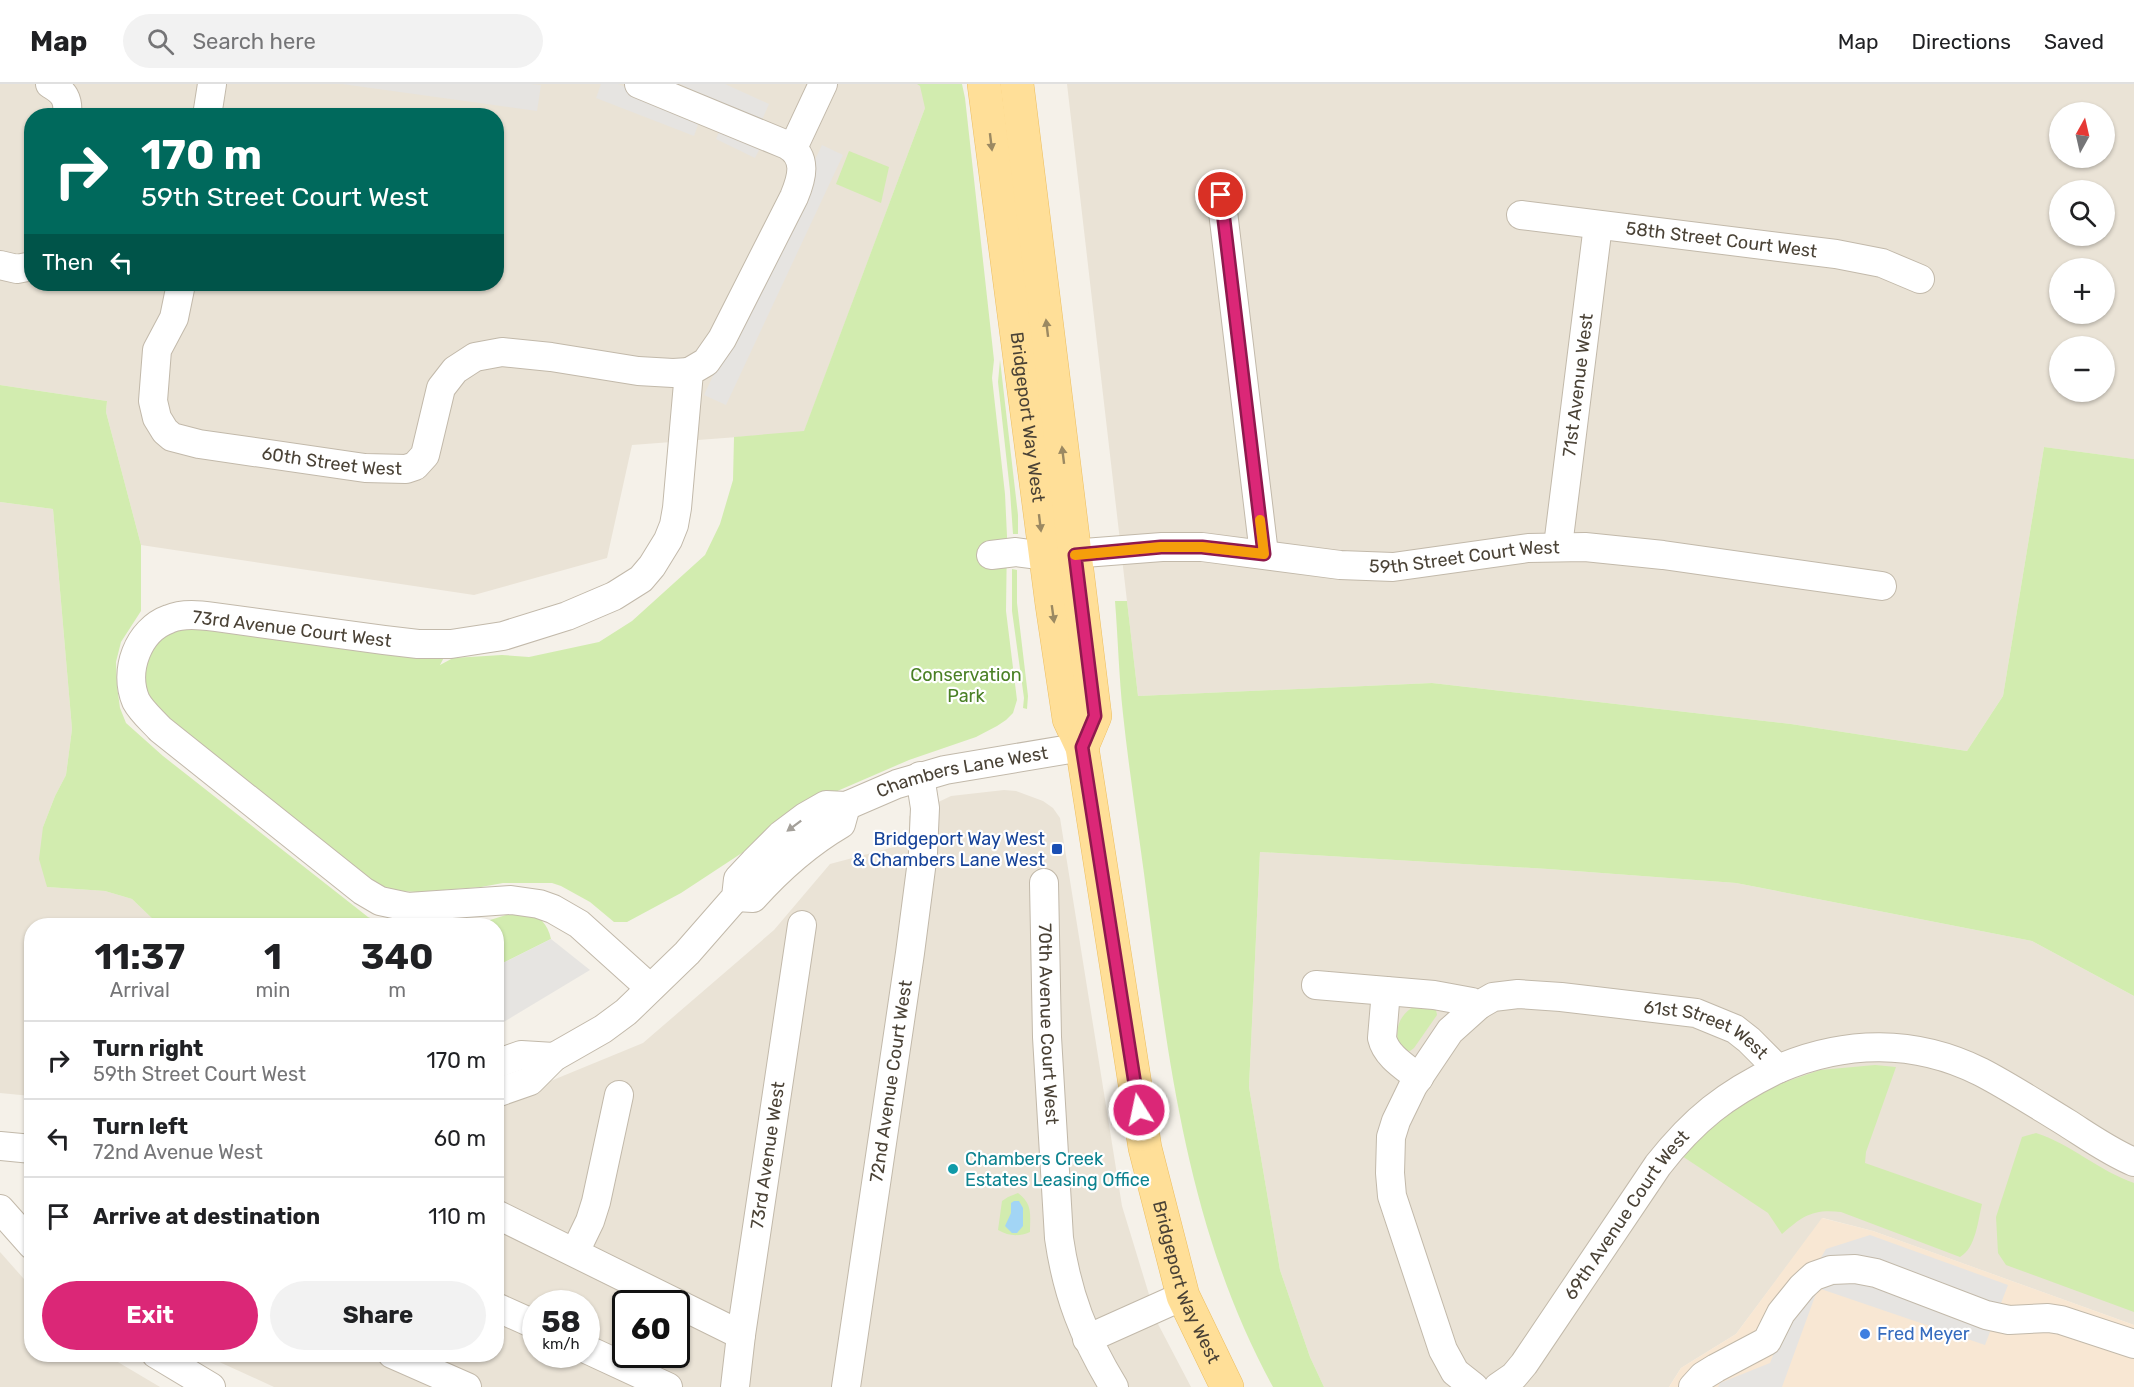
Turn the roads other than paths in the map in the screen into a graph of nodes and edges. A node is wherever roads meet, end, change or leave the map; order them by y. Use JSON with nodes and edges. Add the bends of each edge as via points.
{"nodes":[{"id":1,"x":50,"y":84,"type":"edge"},
{"id":2,"x":212,"y":84,"type":"edge"},
{"id":3,"x":639,"y":84,"type":"edge"},
{"id":4,"x":823,"y":84,"type":"edge"},
{"id":5,"x":984,"y":84,"type":"edge"},
{"id":6,"x":1017,"y":84,"type":"edge"},
{"id":7,"x":68,"y":108,"type":"edge"},
{"id":8,"x":208,"y":108,"type":"edge"},
{"id":9,"x":793,"y":148,"type":"junction"},
{"id":10,"x":1221,"y":195,"type":"dead end"},
{"id":11,"x":1521,"y":215,"type":"dead end"},
{"id":12,"x":1598,"y":225,"type":"junction"},
{"id":13,"x":0,"y":265,"type":"edge"},
{"id":14,"x":24,"y":268,"type":"edge"},
{"id":15,"x":1920,"y":279,"type":"dead end"},
{"id":16,"x":180,"y":291,"type":"edge"},
{"id":17,"x":689,"y":372,"type":"junction"},
{"id":18,"x":1558,"y":546,"type":"junction"},
{"id":19,"x":1264,"y":554,"type":"junction"},
{"id":20,"x":991,"y":555,"type":"dead end"},
{"id":21,"x":1060,"y":556,"type":"junction"},
{"id":22,"x":1882,"y":586,"type":"dead end"},
{"id":23,"x":1082,"y":747,"type":"junction"},
{"id":24,"x":920,"y":776,"type":"junction"},
{"id":25,"x":1044,"y":883,"type":"dead end"},
{"id":26,"x":802,"y":925,"type":"dead end"},
{"id":27,"x":1316,"y":985,"type":"dead end"},
{"id":28,"x":650,"y":988,"type":"junction"},
{"id":29,"x":1386,"y":991,"type":"junction"},
{"id":30,"x":1479,"y":1005,"type":"junction"},
{"id":31,"x":554,"y":1056,"type":"junction"},
{"id":32,"x":504,"y":1061,"type":"edge"},
{"id":33,"x":1778,"y":1069,"type":"junction"},
{"id":34,"x":1419,"y":1078,"type":"junction"},
{"id":35,"x":504,"y":1090,"type":"edge"},
{"id":36,"x":619,"y":1095,"type":"dead end"},
{"id":37,"x":0,"y":1146,"type":"edge"},
{"id":38,"x":24,"y":1148,"type":"edge"},
{"id":39,"x":2134,"y":1162,"type":"edge"},
{"id":40,"x":0,"y":1209,"type":"edge"},
{"id":41,"x":504,"y":1218,"type":"edge"},
{"id":42,"x":24,"y":1236,"type":"edge"},
{"id":43,"x":575,"y":1252,"type":"junction"},
{"id":44,"x":1183,"y":1296,"type":"junction"},
{"id":45,"x":504,"y":1311,"type":"edge"},
{"id":46,"x":522,"y":1319,"type":"edge"},
{"id":47,"x":741,"y":1335,"type":"junction"},
{"id":48,"x":1087,"y":1339,"type":"junction"},
{"id":49,"x":2134,"y":1344,"type":"edge"},
{"id":50,"x":600,"y":1355,"type":"edge"},
{"id":51,"x":169,"y":1362,"type":"edge"},
{"id":52,"x":410,"y":1362,"type":"edge"},
{"id":53,"x":211,"y":1387,"type":"edge"},
{"id":54,"x":467,"y":1387,"type":"edge"},
{"id":55,"x":668,"y":1387,"type":"edge"},
{"id":56,"x":735,"y":1387,"type":"edge"},
{"id":57,"x":846,"y":1387,"type":"edge"},
{"id":58,"x":1114,"y":1387,"type":"edge"},
{"id":59,"x":1227,"y":1387,"type":"edge"},
{"id":60,"x":1474,"y":1387,"type":"edge"},
{"id":61,"x":1498,"y":1387,"type":"edge"},
{"id":62,"x":1693,"y":1387,"type":"edge"}],
"edges":[{"from":1,"to":7,"type":"street","via":[[65,96]]},
{"from":2,"to":8,"type":"street"},
{"from":3,"to":9,"type":"street"},
{"from":4,"to":9,"type":"street"},
{"from":5,"to":21,"type":"main road","name":"Bridgeport Way West","one_way":true},
{"from":21,"to":6,"type":"main road","name":"Bridgeport Way West","one_way":true},
{"from":9,"to":17,"type":"street","via":[[802,167],[794,197],[722,339],[706,362]]},
{"from":10,"to":19,"type":"street"},
{"from":11,"to":12,"type":"street","name":"58th Street Court West"},
{"from":12,"to":15,"type":"street","name":"58th Street Court West","via":[[1836,254],[1882,263]]},
{"from":12,"to":18,"type":"street","name":"71st Avenue West"},
{"from":13,"to":14,"type":"street"},
{"from":16,"to":17,"type":"street","name":"60th Street West","via":[[174,318],[155,359],[153,401],[160,425],[172,437],[200,444],[396,470],[415,466],[425,455],[441,387],[455,370],[475,357],[517,353],[638,371]]},
{"from":17,"to":28,"type":"street","name":"73rd Avenue Court West","via":[[677,508],[668,540],[640,579],[614,596],[503,636],[451,644],[396,642],[215,617],[181,616],[163,621],[147,632],[139,644],[132,675],[132,688],[140,708],[160,729],[363,891],[380,901],[408,907],[511,900],[539,904],[579,924]]},
{"from":18,"to":19,"type":"street","name":"59th Street Court West","via":[[1394,567],[1340,565]]},
{"from":18,"to":22,"type":"street","name":"59th Street Court West","via":[[1643,553]]},
{"from":19,"to":21,"type":"street","name":"59th Street Court West","via":[[1161,547]]},
{"from":20,"to":21,"type":"street","name":"59th Street Court West","via":[[1016,552]]},
{"from":21,"to":23,"type":"main road","name":"Bridgeport Way West","via":[[1095,716]]},
{"from":23,"to":24,"type":"street","name":"Chambers Lane West"},
{"from":23,"to":44,"type":"main road","name":"Bridgeport Way West","via":[[1146,1148]]},
{"from":24,"to":28,"type":"street","name":"Chambers Lane West","via":[[846,806],[841,824],[796,855],[753,898],[736,897]]},
{"from":24,"to":57,"type":"street","name":"72nd Avenue Court West","via":[[925,808],[923,853]]},
{"from":25,"to":48,"type":"street","name":"70th Avenue Court West","via":[[1047,1037],[1058,1227],[1063,1267]]},
{"from":26,"to":47,"type":"street","name":"73rd Avenue West"},
{"from":27,"to":29,"type":"street"},
{"from":28,"to":31,"type":"street","name":"Chambers Lane West","via":[[603,1029]]},
{"from":29,"to":30,"type":"street","via":[[1434,995]]},
{"from":29,"to":34,"type":"street","via":[[1384,1046]]},
{"from":30,"to":33,"type":"street","name":"61st Street West","via":[[1493,997],[1518,994],[1696,1013],[1735,1029]]},
{"from":30,"to":34,"type":"street","via":[[1450,1031]]},
{"from":31,"to":32,"type":"street","via":[[521,1055]]},
{"from":31,"to":35,"type":"street","name":"Chambers Lane West","via":[[530,1081]]},
{"from":33,"to":39,"type":"street","name":"61st Street West","via":[[1802,1058],[1862,1047],[1942,1056],[1981,1072]]},
{"from":33,"to":61,"type":"street","name":"69th Avenue Court West","via":[[1724,1099],[1679,1139],[1524,1364]]},
{"from":34,"to":60,"type":"street","via":[[1391,1137],[1392,1196],[1443,1350],[1455,1372]]},
{"from":36,"to":43,"type":"street","via":[[596,1202]]},
{"from":37,"to":38,"type":"street"},
{"from":40,"to":42,"type":"street"},
{"from":41,"to":43,"type":"street"},
{"from":43,"to":47,"type":"street"},
{"from":44,"to":48,"type":"street"},
{"from":44,"to":59,"type":"main road","name":"Bridgeport Way West"},
{"from":45,"to":46,"type":"street"},
{"from":47,"to":56,"type":"street","name":"73rd Avenue West"},
{"from":48,"to":58,"type":"street","name":"70th Avenue Court West"},
{"from":49,"to":62,"type":"street","via":[[2061,1320],[2009,1320],[1986,1315],[1876,1274],[1844,1269],[1821,1272],[1808,1281],[1781,1313],[1767,1341],[1703,1376]]},
{"from":50,"to":55,"type":"street"},
{"from":51,"to":53,"type":"street"},
{"from":52,"to":54,"type":"street"}]}
